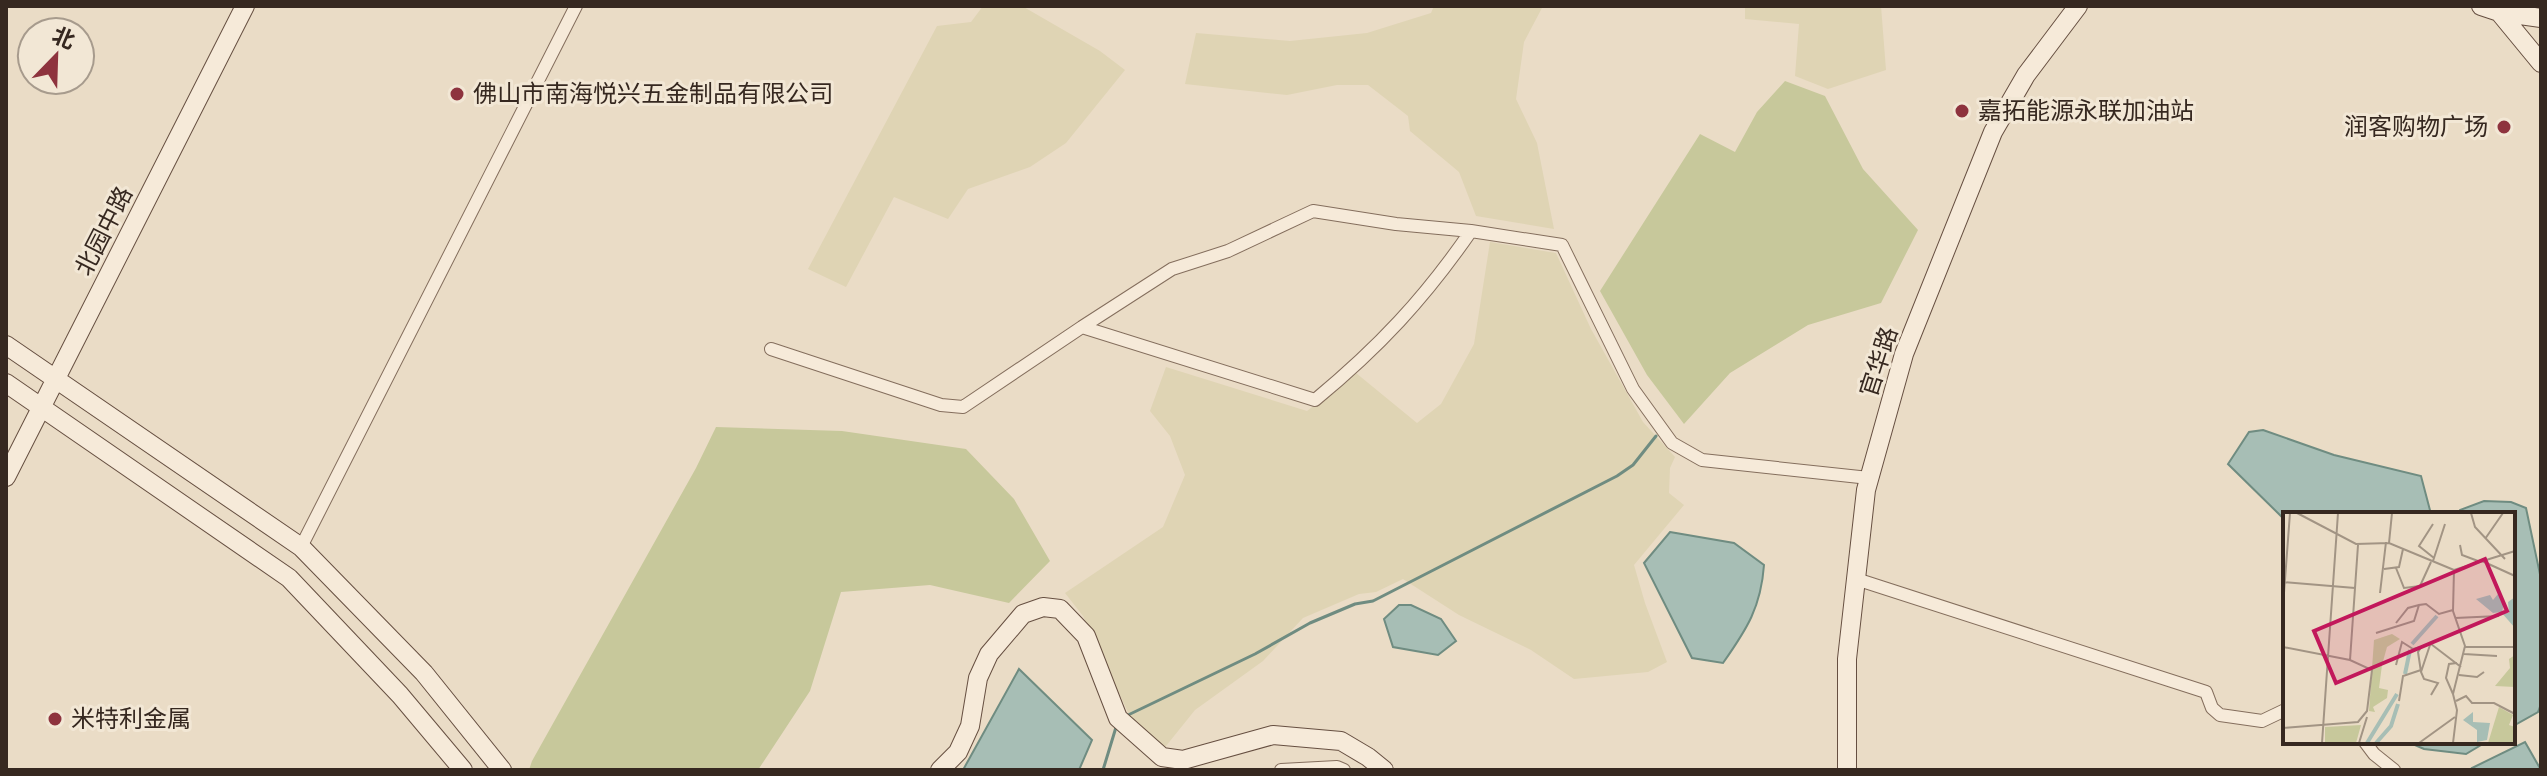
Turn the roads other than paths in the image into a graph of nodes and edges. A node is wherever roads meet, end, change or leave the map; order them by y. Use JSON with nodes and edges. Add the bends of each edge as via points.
{"nodes":[{"id":1,"x":234,"y":6,"type":"edge"},
{"id":2,"x":245,"y":6,"type":"edge"},
{"id":3,"x":576,"y":6,"type":"edge"},
{"id":4,"x":2078,"y":6,"type":"edge"},
{"id":5,"x":2490,"y":9,"type":"edge"},
{"id":6,"x":2541,"y":18,"type":"edge"},
{"id":7,"x":2541,"y":63,"type":"edge"},
{"id":8,"x":1471,"y":231,"type":"junction"},
{"id":9,"x":1082,"y":327,"type":"junction"},
{"id":10,"x":6,"y":345,"type":"edge"},
{"id":11,"x":771,"y":349,"type":"dead end"},
{"id":12,"x":52,"y":376,"type":"junction"},
{"id":13,"x":6,"y":383,"type":"edge"},
{"id":14,"x":38,"y":404,"type":"junction"},
{"id":15,"x":6,"y":454,"type":"edge"},
{"id":16,"x":6,"y":477,"type":"edge"},
{"id":17,"x":1869,"y":478,"type":"junction"},
{"id":18,"x":301,"y":547,"type":"junction"},
{"id":19,"x":1856,"y":579,"type":"junction"},
{"id":20,"x":2283,"y":711,"type":"edge"},
{"id":21,"x":2366,"y":744,"type":"edge"},
{"id":22,"x":463,"y":770,"type":"edge"},
{"id":23,"x":502,"y":770,"type":"edge"},
{"id":24,"x":940,"y":770,"type":"edge"},
{"id":25,"x":1281,"y":770,"type":"edge"},
{"id":26,"x":1344,"y":770,"type":"edge"},
{"id":27,"x":1384,"y":770,"type":"edge"},
{"id":28,"x":1847,"y":770,"type":"edge"},
{"id":29,"x":2394,"y":770,"type":"edge"}],
"edges":[{"from":1,"to":12,"type":"street","name":"北园中路"},
{"from":2,"to":12,"type":"street","name":"北园中路"},
{"from":3,"to":18,"type":"street"},
{"from":4,"to":17,"type":"street","name":"官华路","via":[[2026,75],[1993,132],[1904,354]]},
{"from":5,"to":6,"type":"street"},
{"from":5,"to":7,"type":"street"},
{"from":8,"to":9,"type":"street","via":[[1313,211],[1228,251],[1172,269]]},
{"from":8,"to":9,"type":"street","via":[[1405,318],[1315,400]]},
{"from":8,"to":17,"type":"street","via":[[1562,245],[1633,389],[1672,443],[1702,460]]},
{"from":9,"to":11,"type":"street","via":[[963,407],[941,405]]},
{"from":10,"to":12,"type":"street"},
{"from":12,"to":14,"type":"street","name":"北园中路"},
{"from":12,"to":18,"type":"street"},
{"from":13,"to":14,"type":"street"},
{"from":14,"to":15,"type":"street","name":"北园中路"},
{"from":14,"to":16,"type":"street","name":"北园中路"},
{"from":14,"to":22,"type":"street","via":[[289,578]]},
{"from":17,"to":19,"type":"street","name":"官华路"},
{"from":18,"to":23,"type":"street","via":[[424,673]]},
{"from":19,"to":20,"type":"street","via":[[2206,692],[2220,715],[2262,721]]},
{"from":19,"to":28,"type":"street","name":"官华路","via":[[1847,659]]},
{"from":21,"to":29,"type":"street"},
{"from":24,"to":27,"type":"street","via":[[958,752],[970,726],[978,678],[989,654],[1023,614],[1043,607],[1060,609],[1086,636],[1121,720],[1162,757],[1183,760],[1273,735],[1341,741]]},
{"from":25,"to":26,"type":"street"}]}
